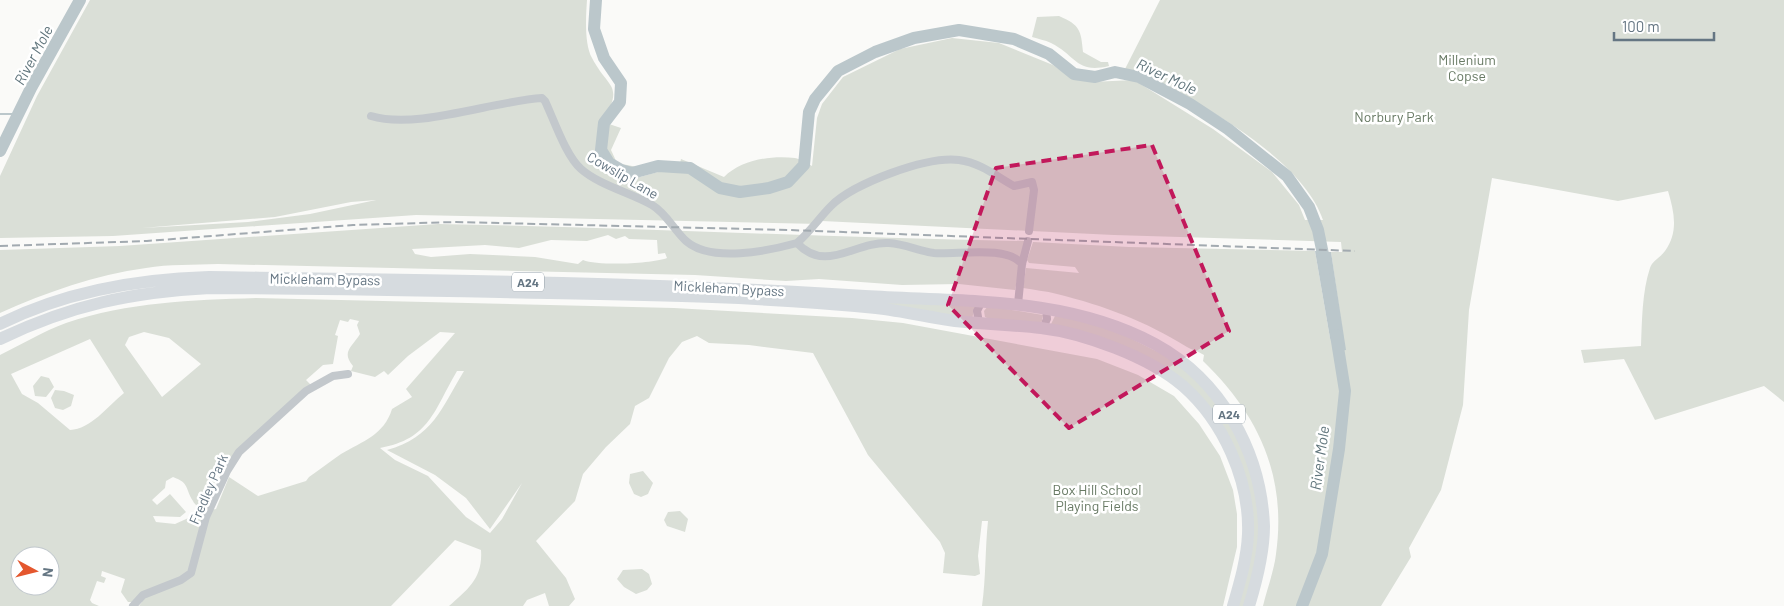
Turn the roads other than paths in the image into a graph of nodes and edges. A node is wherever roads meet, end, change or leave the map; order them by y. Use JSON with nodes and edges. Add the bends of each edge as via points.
{"nodes":[{"id":1,"x":371,"y":116,"type":"dead end"},
{"id":2,"x":1029,"y":232,"type":"dead end"},
{"id":3,"x":1028,"y":241,"type":"dead end"},
{"id":4,"x":797,"y":243,"type":"junction"},
{"id":5,"x":1022,"y":264,"type":"junction"},
{"id":6,"x":982,"y":300,"type":"junction"},
{"id":7,"x":1018,"y":304,"type":"junction"},
{"id":8,"x":1046,"y":308,"type":"junction"},
{"id":9,"x":979,"y":323,"type":"junction"},
{"id":10,"x":0,"y":324,"type":"edge"},
{"id":11,"x":1043,"y":328,"type":"junction"},
{"id":12,"x":0,"y":338,"type":"edge"},
{"id":13,"x":348,"y":374,"type":"dead end"},
{"id":14,"x":133,"y":606,"type":"edge"},
{"id":15,"x":1233,"y":606,"type":"edge"},
{"id":16,"x":1249,"y":606,"type":"edge"}],
"edges":[{"from":1,"to":4,"type":"street","name":"Cowslip Lane","via":[[395,120],[452,114],[542,98],[580,169],[654,206],[687,242],[702,251],[769,251]]},
{"from":2,"to":4,"type":"street","via":[[1032,182],[1014,186],[983,166],[959,160],[932,161],[901,169],[845,195]]},
{"from":3,"to":5,"type":"street"},
{"from":4,"to":5,"type":"street","via":[[806,253],[819,257],[888,243],[931,252],[1002,254],[1018,259]]},
{"from":5,"to":7,"type":"street"},
{"from":6,"to":7,"type":"highway","name":"Mickleham Bypass","number":"A24"},
{"from":6,"to":9,"type":"street","via":[[977,311]]},
{"from":6,"to":10,"type":"highway","name":"Mickleham Bypass","number":"A24","via":[[651,285],[200,277],[113,287],[39,307]]},
{"from":7,"to":8,"type":"highway","name":"Mickleham Bypass","number":"A24"},
{"from":8,"to":11,"type":"street","via":[[1047,319]]},
{"from":8,"to":16,"type":"highway","name":"Mickleham Bypass","number":"A24","via":[[1080,316],[1152,343],[1176,356],[1198,374],[1221,401],[1251,456],[1260,489],[1263,541],[1256,586]]},
{"from":9,"to":11,"type":"highway","name":"Mickleham Bypass","number":"A24"},
{"from":9,"to":12,"type":"highway","name":"Mickleham Bypass","number":"A24","via":[[877,308],[728,298],[210,288],[149,292],[103,301],[55,315]]},
{"from":11,"to":15,"type":"highway","name":"Mickleham Bypass","number":"A24","via":[[1128,354],[1164,372],[1183,386],[1224,437],[1246,499],[1248,533]]},
{"from":13,"to":14,"type":"street","name":"Fredley Park","via":[[333,376],[306,392],[239,452],[206,517],[190,573],[181,580],[143,595]]}]}
